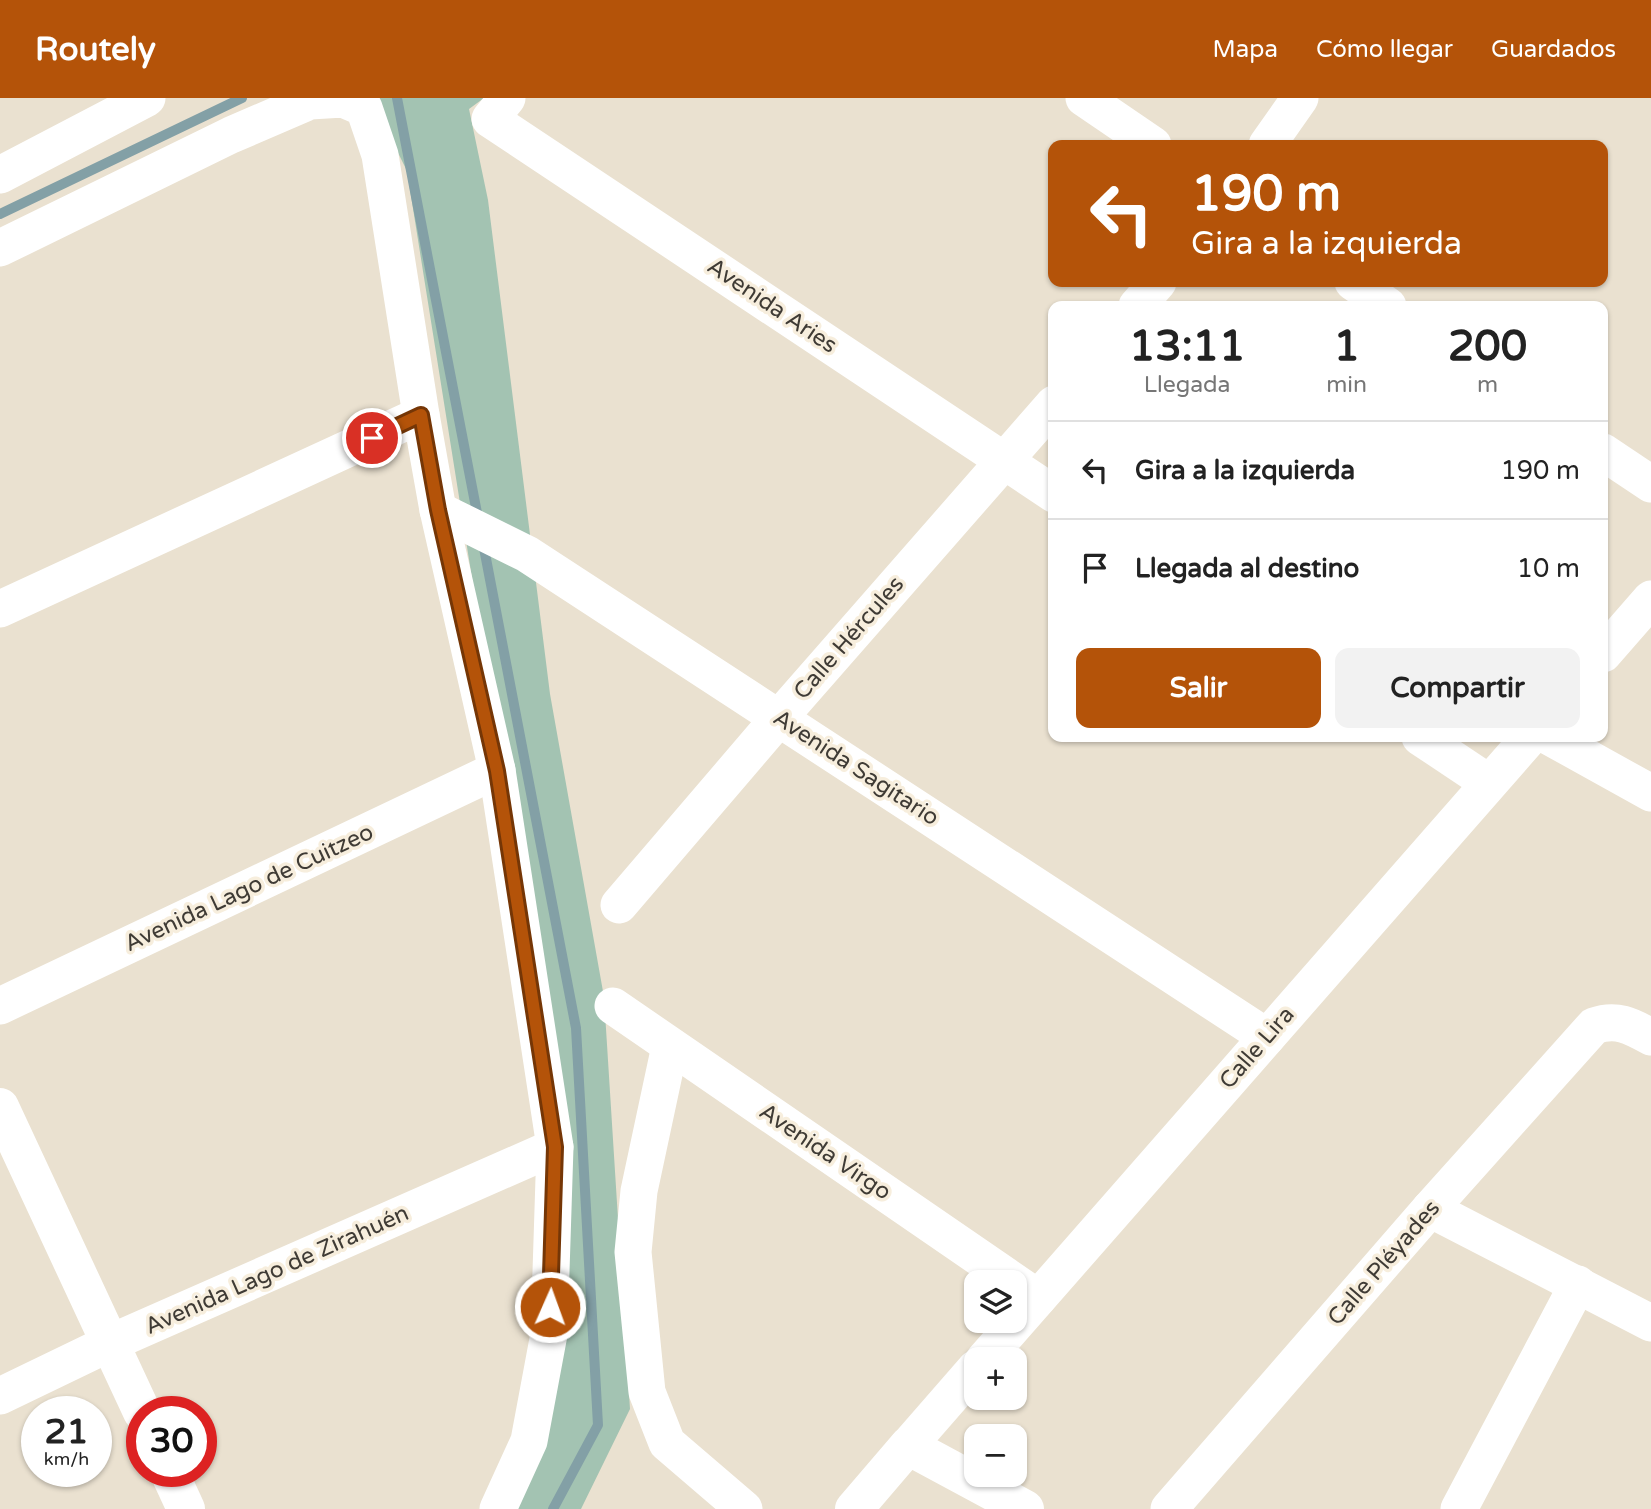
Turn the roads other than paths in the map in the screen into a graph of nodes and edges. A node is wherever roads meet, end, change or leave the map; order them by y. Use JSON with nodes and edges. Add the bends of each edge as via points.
{"nodes":[{"id":1,"x":147,"y":98,"type":"edge"},
{"id":2,"x":1084,"y":98,"type":"edge"},
{"id":3,"x":1300,"y":98,"type":"edge"},
{"id":4,"x":499,"y":108,"type":"edge"},
{"id":5,"x":1146,"y":140,"type":"edge"},
{"id":6,"x":1271,"y":140,"type":"edge"},
{"id":7,"x":0,"y":175,"type":"edge"},
{"id":8,"x":0,"y":248,"type":"edge"},
{"id":9,"x":1154,"y":287,"type":"edge"},
{"id":10,"x":1360,"y":287,"type":"edge"},
{"id":11,"x":1141,"y":301,"type":"edge"},
{"id":12,"x":1381,"y":301,"type":"edge"},
{"id":13,"x":1048,"y":411,"type":"edge"},
{"id":14,"x":421,"y":415,"type":"junction"},
{"id":15,"x":1608,"y":455,"type":"edge"},
{"id":16,"x":1005,"y":461,"type":"junction"},
{"id":17,"x":1651,"y":484,"type":"edge"},
{"id":18,"x":1048,"y":490,"type":"edge"},
{"id":19,"x":445,"y":513,"type":"junction"},
{"id":20,"x":1651,"y":599,"type":"edge"},
{"id":21,"x":0,"y":609,"type":"edge"},
{"id":22,"x":1608,"y":648,"type":"edge"},
{"id":23,"x":779,"y":718,"type":"junction"},
{"id":24,"x":1428,"y":742,"type":"edge"},
{"id":25,"x":1526,"y":742,"type":"edge"},
{"id":26,"x":1558,"y":742,"type":"edge"},
{"id":27,"x":497,"y":771,"type":"junction"},
{"id":28,"x":1489,"y":783,"type":"junction"},
{"id":29,"x":1651,"y":793,"type":"edge"},
{"id":30,"x":619,"y":905,"type":"dead end"},
{"id":31,"x":0,"y":1006,"type":"edge"},
{"id":32,"x":613,"y":1006,"type":"dead end"},
{"id":33,"x":1267,"y":1037,"type":"junction"},
{"id":34,"x":1651,"y":1037,"type":"edge"},
{"id":35,"x":670,"y":1045,"type":"junction"},
{"id":36,"x":0,"y":1107,"type":"edge"},
{"id":37,"x":555,"y":1147,"type":"junction"},
{"id":38,"x":1430,"y":1209,"type":"junction"},
{"id":39,"x":1578,"y":1284,"type":"junction"},
{"id":40,"x":1038,"y":1298,"type":"junction"},
{"id":41,"x":1651,"y":1323,"type":"edge"},
{"id":42,"x":110,"y":1343,"type":"junction"},
{"id":43,"x":995,"y":1347,"type":"edge"},
{"id":44,"x":964,"y":1382,"type":"edge"},
{"id":45,"x":0,"y":1396,"type":"edge"},
{"id":46,"x":135,"y":1396,"type":"edge"},
{"id":47,"x":908,"y":1446,"type":"junction"},
{"id":48,"x":176,"y":1487,"type":"edge"},
{"id":49,"x":186,"y":1509,"type":"edge"},
{"id":50,"x":498,"y":1509,"type":"edge"},
{"id":51,"x":744,"y":1509,"type":"edge"},
{"id":52,"x":854,"y":1509,"type":"edge"},
{"id":53,"x":1024,"y":1509,"type":"edge"},
{"id":54,"x":1170,"y":1509,"type":"edge"},
{"id":55,"x":1459,"y":1509,"type":"edge"}],
"edges":[{"from":1,"to":7,"type":"street"},
{"from":2,"to":5,"type":"street"},
{"from":3,"to":6,"type":"street"},
{"from":4,"to":16,"type":"street","name":"Avenida Aries"},
{"from":8,"to":14,"type":"street","via":[[231,135],[310,101],[343,99],[364,108],[380,155]]},
{"from":9,"to":11,"type":"street"},
{"from":10,"to":12,"type":"street"},
{"from":13,"to":16,"type":"street","name":"Calle Hércules"},
{"from":14,"to":19,"type":"street"},
{"from":14,"to":21,"type":"street"},
{"from":15,"to":17,"type":"street"},
{"from":16,"to":18,"type":"street","name":"Avenida Aries"},
{"from":16,"to":23,"type":"street","name":"Calle Hércules"},
{"from":19,"to":23,"type":"street","name":"Avenida Sagitario","via":[[527,554]]},
{"from":19,"to":27,"type":"street"},
{"from":20,"to":22,"type":"street"},
{"from":23,"to":30,"type":"street","name":"Calle Hércules"},
{"from":23,"to":33,"type":"street","name":"Avenida Sagitario"},
{"from":24,"to":28,"type":"street"},
{"from":25,"to":28,"type":"street","name":"Calle Lira"},
{"from":26,"to":29,"type":"street"},
{"from":27,"to":31,"type":"street","name":"Avenida Lago de Cuitzeo"},
{"from":27,"to":37,"type":"street"},
{"from":28,"to":33,"type":"street","name":"Calle Lira"},
{"from":32,"to":35,"type":"street","name":"Avenida Virgo"},
{"from":33,"to":40,"type":"street","name":"Calle Lira"},
{"from":34,"to":38,"type":"street","name":"Calle Pléyades","via":[[1627,1023],[1594,1026]]},
{"from":35,"to":40,"type":"street","name":"Avenida Virgo"},
{"from":35,"to":51,"type":"street","via":[[639,1191],[633,1252],[647,1392],[667,1443]]},
{"from":36,"to":42,"type":"street"},
{"from":37,"to":42,"type":"street","name":"Avenida Lago de Zirahuén"},
{"from":37,"to":50,"type":"street","via":[[549,1334],[529,1441]]},
{"from":38,"to":39,"type":"street"},
{"from":38,"to":54,"type":"street","name":"Calle Pléyades"},
{"from":39,"to":41,"type":"street"},
{"from":39,"to":55,"type":"street"},
{"from":40,"to":43,"type":"street","name":"Calle Lira"},
{"from":42,"to":45,"type":"street","name":"Avenida Lago de Zirahuén"},
{"from":42,"to":46,"type":"street"},
{"from":44,"to":47,"type":"street"},
{"from":47,"to":52,"type":"street"},
{"from":47,"to":53,"type":"street"},
{"from":48,"to":49,"type":"street"}]}
